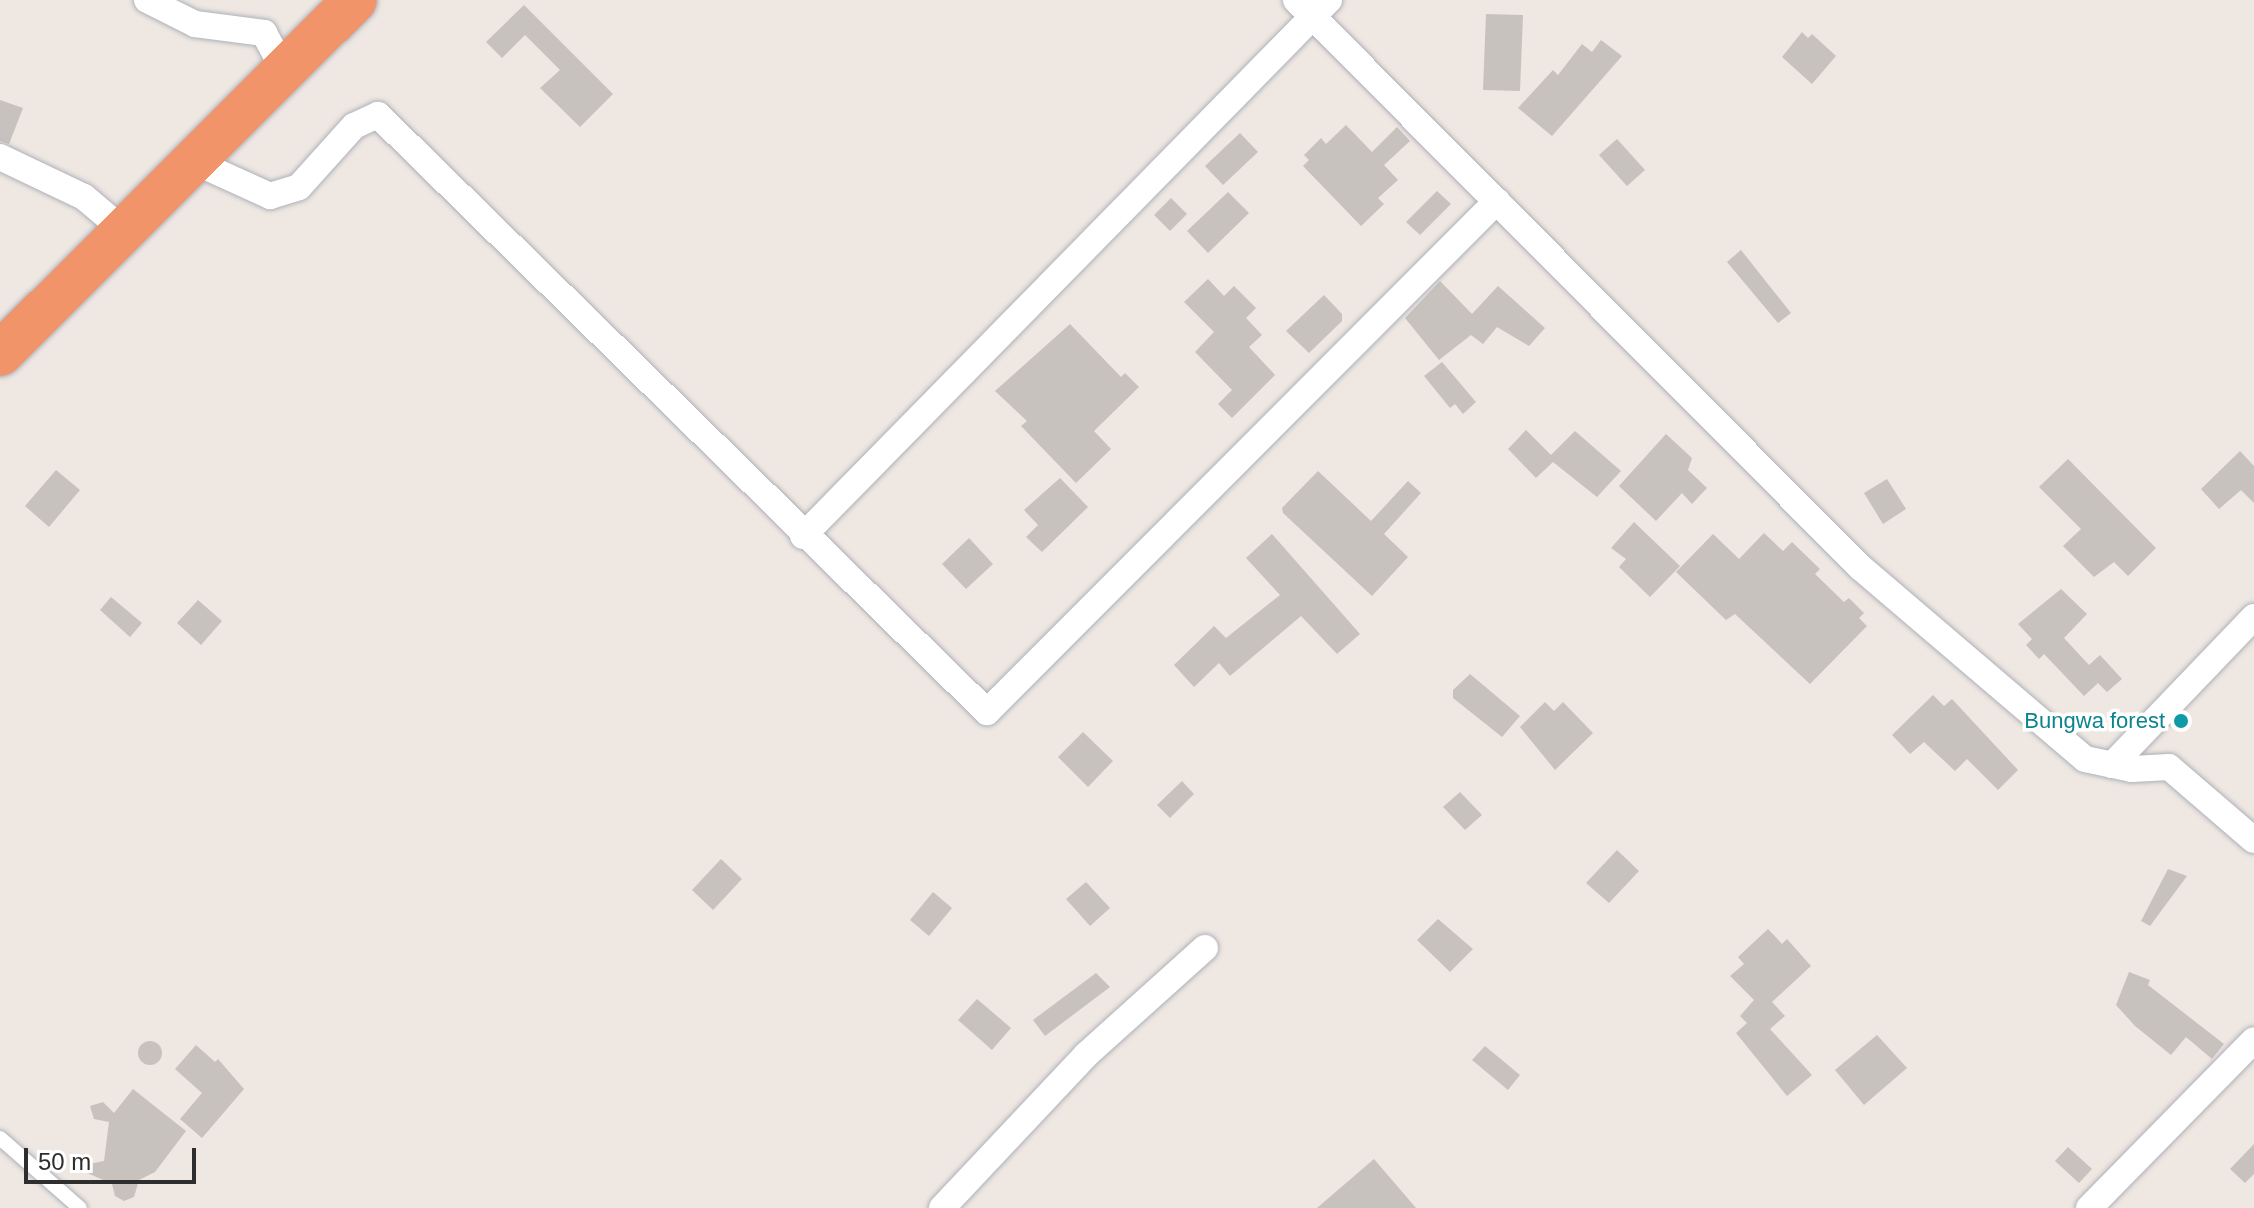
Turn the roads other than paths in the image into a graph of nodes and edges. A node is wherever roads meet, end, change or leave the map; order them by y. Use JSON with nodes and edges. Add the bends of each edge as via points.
{"nodes":[{"id":1,"x":147,"y":0,"type":"edge"},
{"id":2,"x":355,"y":0,"type":"edge"},
{"id":3,"x":1312,"y":6,"type":"edge"},
{"id":4,"x":284,"y":70,"type":"junction"},
{"id":5,"x":0,"y":157,"type":"edge"},
{"id":6,"x":193,"y":161,"type":"junction"},
{"id":7,"x":1497,"y":201,"type":"junction"},
{"id":8,"x":123,"y":230,"type":"junction"},
{"id":9,"x":0,"y":354,"type":"edge"},
{"id":10,"x":803,"y":536,"type":"junction"},
{"id":11,"x":2254,"y":617,"type":"edge"},
{"id":12,"x":2112,"y":765,"type":"junction"},
{"id":13,"x":2254,"y":840,"type":"edge"},
{"id":14,"x":1205,"y":948,"type":"dead end"},
{"id":15,"x":2254,"y":1040,"type":"edge"},
{"id":16,"x":0,"y":1138,"type":"edge"},
{"id":17,"x":80,"y":1208,"type":"edge"},
{"id":18,"x":942,"y":1208,"type":"edge"},
{"id":19,"x":2089,"y":1208,"type":"edge"}],
"edges":[{"from":1,"to":4,"type":"street","via":[[195,24],[264,33]]},
{"from":2,"to":4,"type":"highway"},
{"from":3,"to":7,"type":"street"},
{"from":3,"to":10,"type":"street"},
{"from":4,"to":6,"type":"highway"},
{"from":5,"to":8,"type":"street","via":[[84,197]]},
{"from":6,"to":8,"type":"highway"},
{"from":6,"to":10,"type":"street","via":[[270,196],[299,187],[354,126],[378,115]]},
{"from":7,"to":10,"type":"street","via":[[987,712]]},
{"from":7,"to":12,"type":"street","via":[[1860,567],[2085,759]]},
{"from":8,"to":9,"type":"highway"},
{"from":11,"to":12,"type":"street"},
{"from":12,"to":13,"type":"street","via":[[2169,767]]},
{"from":14,"to":18,"type":"street","via":[[1086,1055]]},
{"from":15,"to":19,"type":"street"},
{"from":16,"to":17,"type":"lane"}]}
